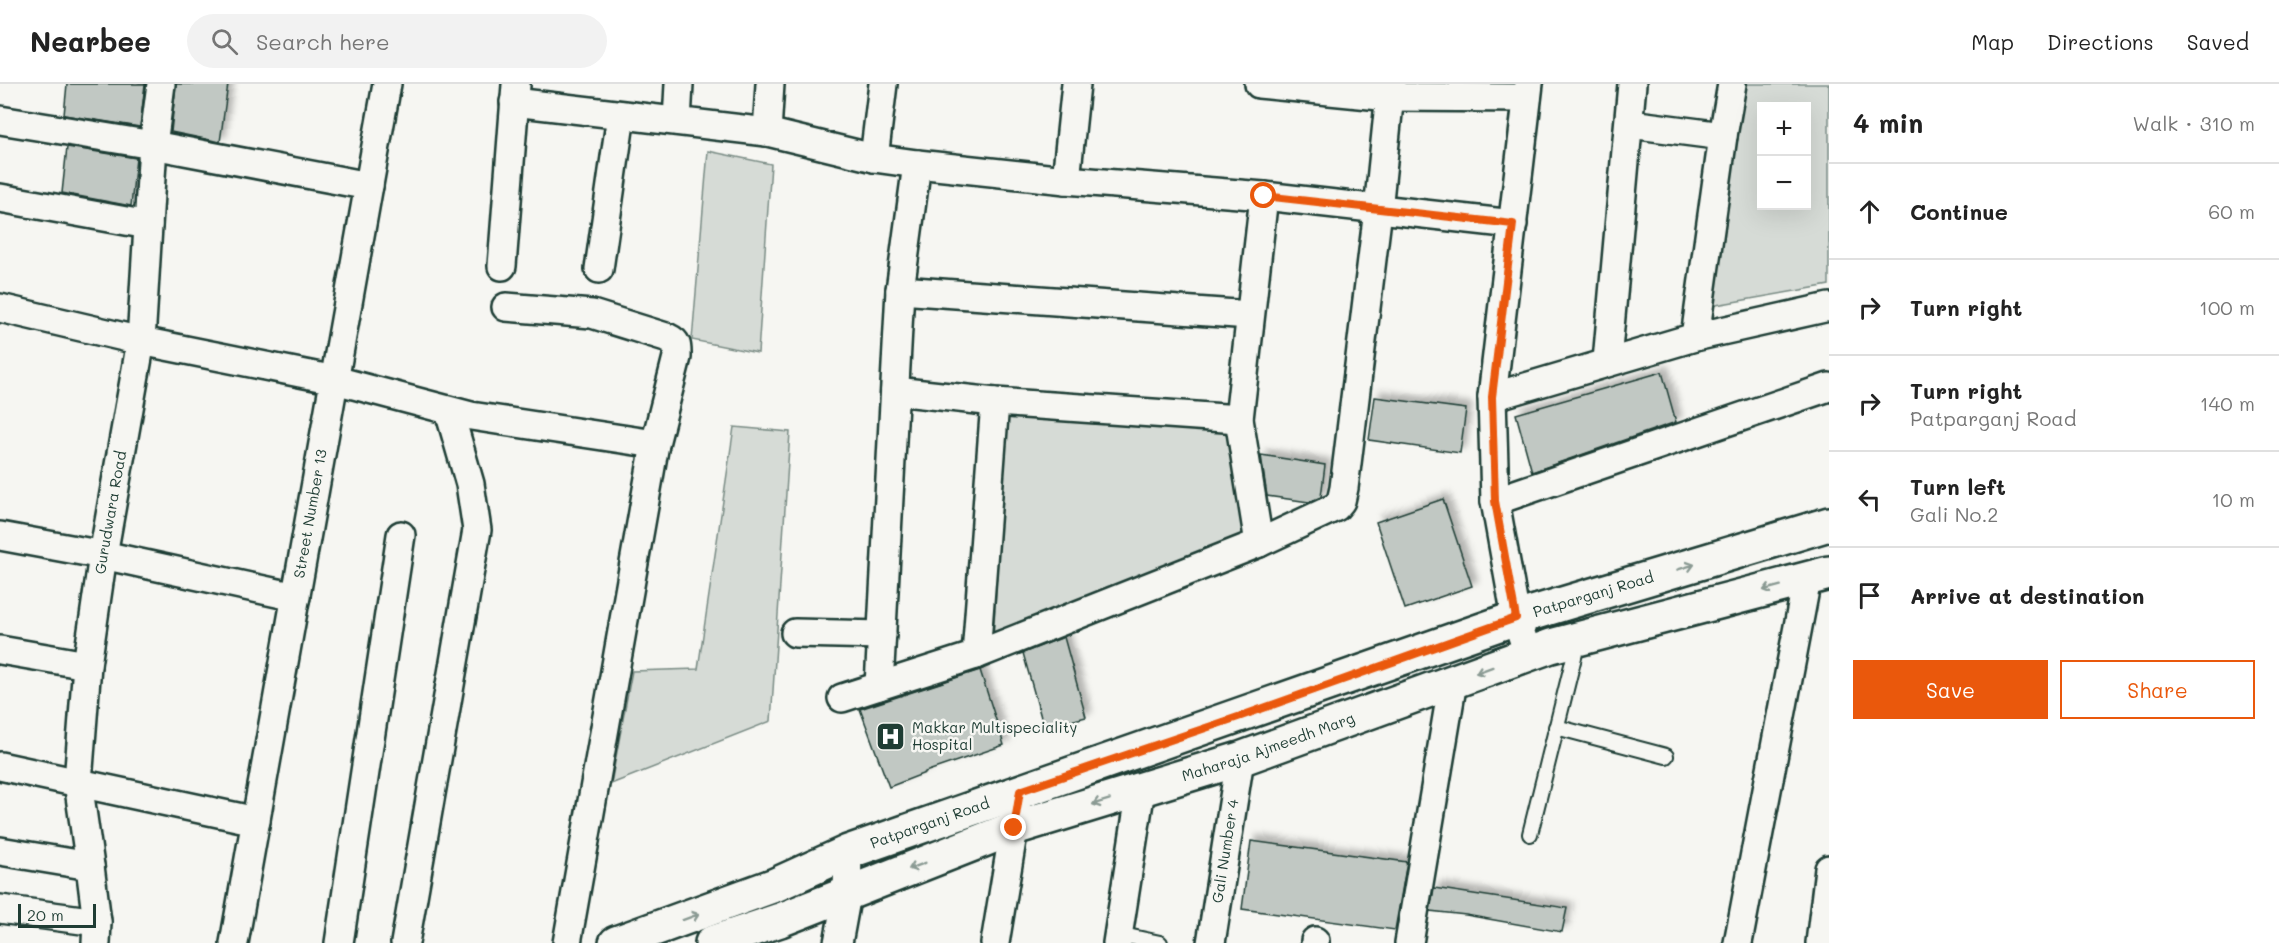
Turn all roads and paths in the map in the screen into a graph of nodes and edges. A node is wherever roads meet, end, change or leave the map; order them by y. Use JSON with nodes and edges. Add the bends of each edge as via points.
{"nodes":[{"id":1,"x":161,"y":84,"type":"edge"},
{"id":2,"x":387,"y":84,"type":"edge"},
{"id":3,"x":679,"y":84,"type":"edge"},
{"id":4,"x":771,"y":84,"type":"edge"},
{"id":5,"x":883,"y":84,"type":"edge"},
{"id":6,"x":1076,"y":84,"type":"edge"},
{"id":7,"x":1259,"y":84,"type":"edge"},
{"id":8,"x":1632,"y":84,"type":"edge"},
{"id":9,"x":1732,"y":84,"type":"edge"},
{"id":10,"x":1390,"y":90,"type":"edge"},
{"id":11,"x":1528,"y":91,"type":"edge"},
{"id":12,"x":515,"y":93,"type":"edge"},
{"id":13,"x":621,"y":115,"type":"junction"},
{"id":14,"x":0,"y":120,"type":"edge"},
{"id":15,"x":677,"y":121,"type":"junction"},
{"id":16,"x":1629,"y":124,"type":"junction"},
{"id":17,"x":767,"y":132,"type":"junction"},
{"id":18,"x":1723,"y":136,"type":"junction"},
{"id":19,"x":153,"y":145,"type":"junction"},
{"id":20,"x":874,"y":158,"type":"junction"},
{"id":21,"x":917,"y":164,"type":"junction"},
{"id":22,"x":1066,"y":180,"type":"junction"},
{"id":23,"x":369,"y":186,"type":"junction"},
{"id":24,"x":1264,"y":196,"type":"junction"},
{"id":25,"x":0,"y":198,"type":"edge"},
{"id":26,"x":1378,"y":210,"type":"junction"},
{"id":27,"x":1513,"y":224,"type":"junction"},
{"id":28,"x":148,"y":225,"type":"junction"},
{"id":29,"x":502,"y":266,"type":"dead end"},
{"id":30,"x":599,"y":269,"type":"dead end"},
{"id":31,"x":900,"y":290,"type":"junction"},
{"id":32,"x":506,"y":307,"type":"dead end"},
{"id":33,"x":0,"y":308,"type":"edge"},
{"id":34,"x":1829,"y":308,"type":"edge"},
{"id":35,"x":1250,"y":315,"type":"junction"},
{"id":36,"x":1695,"y":337,"type":"junction"},
{"id":37,"x":141,"y":341,"type":"junction"},
{"id":38,"x":1607,"y":361,"type":"junction"},
{"id":39,"x":335,"y":380,"type":"junction"},
{"id":40,"x":1829,"y":387,"type":"edge"},
{"id":41,"x":895,"y":391,"type":"junction"},
{"id":42,"x":1492,"y":397,"type":"junction"},
{"id":43,"x":995,"y":402,"type":"junction"},
{"id":44,"x":449,"y":411,"type":"junction"},
{"id":45,"x":1239,"y":419,"type":"junction"},
{"id":46,"x":655,"y":444,"type":"junction"},
{"id":47,"x":1495,"y":501,"type":"junction"},
{"id":48,"x":1829,"y":524,"type":"edge"},
{"id":49,"x":0,"y":536,"type":"edge"},
{"id":50,"x":401,"y":536,"type":"dead end"},
{"id":51,"x":1259,"y":543,"type":"junction"},
{"id":52,"x":103,"y":555,"type":"junction"},
{"id":53,"x":1818,"y":576,"type":"edge"},
{"id":54,"x":296,"y":597,"type":"junction"},
{"id":55,"x":1516,"y":618,"type":"junction"},
{"id":56,"x":795,"y":633,"type":"dead end"},
{"id":57,"x":882,"y":635,"type":"junction"},
{"id":58,"x":1578,"y":638,"type":"junction"},
{"id":59,"x":0,"y":650,"type":"edge"},
{"id":60,"x":1528,"y":654,"type":"junction"},
{"id":61,"x":976,"y":655,"type":"junction"},
{"id":62,"x":87,"y":665,"type":"junction"},
{"id":63,"x":1453,"y":681,"type":"junction"},
{"id":64,"x":879,"y":686,"type":"junction"},
{"id":65,"x":842,"y":698,"type":"dead end"},
{"id":66,"x":1556,"y":727,"type":"junction"},
{"id":67,"x":1666,"y":756,"type":"dead end"},
{"id":68,"x":1240,"y":759,"type":"junction"},
{"id":69,"x":0,"y":766,"type":"edge"},
{"id":70,"x":78,"y":783,"type":"junction"},
{"id":71,"x":1141,"y":789,"type":"junction"},
{"id":72,"x":1020,"y":791,"type":"junction"},
{"id":73,"x":256,"y":822,"type":"junction"},
{"id":74,"x":1014,"y":828,"type":"junction"},
{"id":75,"x":1530,"y":834,"type":"dead end"},
{"id":76,"x":0,"y":851,"type":"edge"},
{"id":77,"x":848,"y":852,"type":"junction"},
{"id":78,"x":90,"y":866,"type":"junction"},
{"id":79,"x":1829,"y":869,"type":"edge"},
{"id":80,"x":847,"y":894,"type":"junction"},
{"id":81,"x":0,"y":909,"type":"edge"},
{"id":82,"x":97,"y":932,"type":"edge"},
{"id":83,"x":1117,"y":939,"type":"edge"},
{"id":84,"x":234,"y":943,"type":"edge"},
{"id":85,"x":339,"y":943,"type":"edge"},
{"id":86,"x":405,"y":943,"type":"edge"},
{"id":87,"x":567,"y":943,"type":"edge"},
{"id":88,"x":616,"y":943,"type":"edge"},
{"id":89,"x":712,"y":943,"type":"edge"},
{"id":90,"x":838,"y":943,"type":"edge"},
{"id":91,"x":995,"y":943,"type":"edge"},
{"id":92,"x":1160,"y":943,"type":"edge"},
{"id":93,"x":1210,"y":943,"type":"edge"},
{"id":94,"x":1409,"y":943,"type":"edge"},
{"id":95,"x":1738,"y":943,"type":"edge"},
{"id":96,"x":1820,"y":943,"type":"edge"}],
"edges":[{"from":1,"to":19,"type":"street","name":"Gurudwara Road"},
{"from":2,"to":23,"type":"street","name":"Street Number 13"},
{"from":3,"to":15,"type":"street"},
{"from":4,"to":17,"type":"street"},
{"from":5,"to":20,"type":"street"},
{"from":6,"to":22,"type":"street"},
{"from":7,"to":10,"type":"street"},
{"from":8,"to":16,"type":"street"},
{"from":9,"to":18,"type":"street"},
{"from":10,"to":11,"type":"street"},
{"from":10,"to":26,"type":"street"},
{"from":11,"to":27,"type":"street"},
{"from":12,"to":13,"type":"street"},
{"from":12,"to":29,"type":"street"},
{"from":13,"to":15,"type":"street"},
{"from":13,"to":30,"type":"street"},
{"from":14,"to":19,"type":"street"},
{"from":15,"to":17,"type":"street"},
{"from":16,"to":18,"type":"street"},
{"from":16,"to":38,"type":"street"},
{"from":17,"to":20,"type":"street"},
{"from":18,"to":36,"type":"street"},
{"from":19,"to":23,"type":"street"},
{"from":19,"to":28,"type":"street","name":"Gurudwara Road"},
{"from":20,"to":21,"type":"street"},
{"from":21,"to":22,"type":"street"},
{"from":21,"to":31,"type":"street"},
{"from":22,"to":24,"type":"street"},
{"from":23,"to":39,"type":"street","name":"Street Number 13"},
{"from":24,"to":26,"type":"street"},
{"from":24,"to":35,"type":"street"},
{"from":25,"to":28,"type":"street"},
{"from":26,"to":27,"type":"street"},
{"from":26,"to":51,"type":"street","via":[[1341,501],[1332,510]]},
{"from":27,"to":42,"type":"street"},
{"from":28,"to":37,"type":"street","name":"Gurudwara Road"},
{"from":31,"to":35,"type":"street"},
{"from":31,"to":41,"type":"street"},
{"from":32,"to":46,"type":"street","via":[[592,314],[675,340],[677,357]]},
{"from":33,"to":37,"type":"street"},
{"from":34,"to":36,"type":"street"},
{"from":35,"to":45,"type":"street"},
{"from":36,"to":38,"type":"street"},
{"from":37,"to":39,"type":"street"},
{"from":37,"to":52,"type":"street","name":"Gurudwara Road"},
{"from":38,"to":42,"type":"street"},
{"from":39,"to":44,"type":"street"},
{"from":39,"to":54,"type":"street","name":"Street Number 13"},
{"from":40,"to":47,"type":"street"},
{"from":41,"to":43,"type":"street"},
{"from":41,"to":57,"type":"street"},
{"from":42,"to":47,"type":"street"},
{"from":43,"to":45,"type":"street"},
{"from":43,"to":61,"type":"street"},
{"from":44,"to":46,"type":"street"},
{"from":44,"to":86,"type":"street","via":[[470,484],[477,530]]},
{"from":45,"to":51,"type":"street"},
{"from":46,"to":87,"type":"street"},
{"from":47,"to":55,"type":"street"},
{"from":55,"to":48,"type":"main road","name":"Patparganj Road","one_way":true},
{"from":49,"to":52,"type":"street"},
{"from":50,"to":85,"type":"street"},
{"from":51,"to":61,"type":"street"},
{"from":52,"to":54,"type":"street"},
{"from":52,"to":62,"type":"street","name":"Gurudwara Road"},
{"from":53,"to":58,"type":"main road","name":"Maharaja Ajmeedh Marg","one_way":true},
{"from":53,"to":95,"type":"street"},
{"from":54,"to":73,"type":"street","name":"Street Number 13"},
{"from":55,"to":60,"type":"street"},
{"from":55,"to":72,"type":"main road","name":"Patparganj Road"},
{"from":56,"to":57,"type":"street"},
{"from":57,"to":64,"type":"street"},
{"from":58,"to":60,"type":"main road","name":"Maharaja Ajmeedh Marg"},
{"from":58,"to":66,"type":"lane"},
{"from":59,"to":62,"type":"street"},
{"from":60,"to":63,"type":"main road","name":"Maharaja Ajmeedh Marg","one_way":true},
{"from":61,"to":64,"type":"street"},
{"from":62,"to":70,"type":"street","name":"Gurudwara Road"},
{"from":63,"to":68,"type":"main road","name":"Maharaja Ajmeedh Marg"},
{"from":63,"to":94,"type":"street"},
{"from":64,"to":65,"type":"street"},
{"from":66,"to":67,"type":"lane"},
{"from":66,"to":75,"type":"lane"},
{"from":68,"to":71,"type":"main road","name":"Maharaja Ajmeedh Marg"},
{"from":68,"to":93,"type":"street","name":"Gali Number 4"},
{"from":69,"to":70,"type":"street"},
{"from":70,"to":73,"type":"street"},
{"from":70,"to":78,"type":"street","name":"Gurudwara Road"},
{"from":71,"to":74,"type":"main road","name":"Maharaja Ajmeedh Marg","one_way":true},
{"from":71,"to":83,"type":"street"},
{"from":72,"to":74,"type":"street"},
{"from":72,"to":77,"type":"main road","name":"Patparganj Road"},
{"from":73,"to":84,"type":"street","name":"Street Number 13"},
{"from":74,"to":80,"type":"main road","name":"Maharaja Ajmeedh Marg","one_way":true},
{"from":74,"to":91,"type":"street"},
{"from":76,"to":78,"type":"street"},
{"from":77,"to":80,"type":"street"},
{"from":88,"to":77,"type":"main road","name":"Patparganj Road","one_way":true,"via":[[775,885]]},
{"from":78,"to":82,"type":"street","name":"Gurudwara Road"},
{"from":79,"to":96,"type":"street"},
{"from":80,"to":89,"type":"main road","name":"Maharaja Ajmeedh Marg"},
{"from":80,"to":90,"type":"street"},
{"from":81,"to":82,"type":"street"},
{"from":83,"to":92,"type":"lane"}]}
